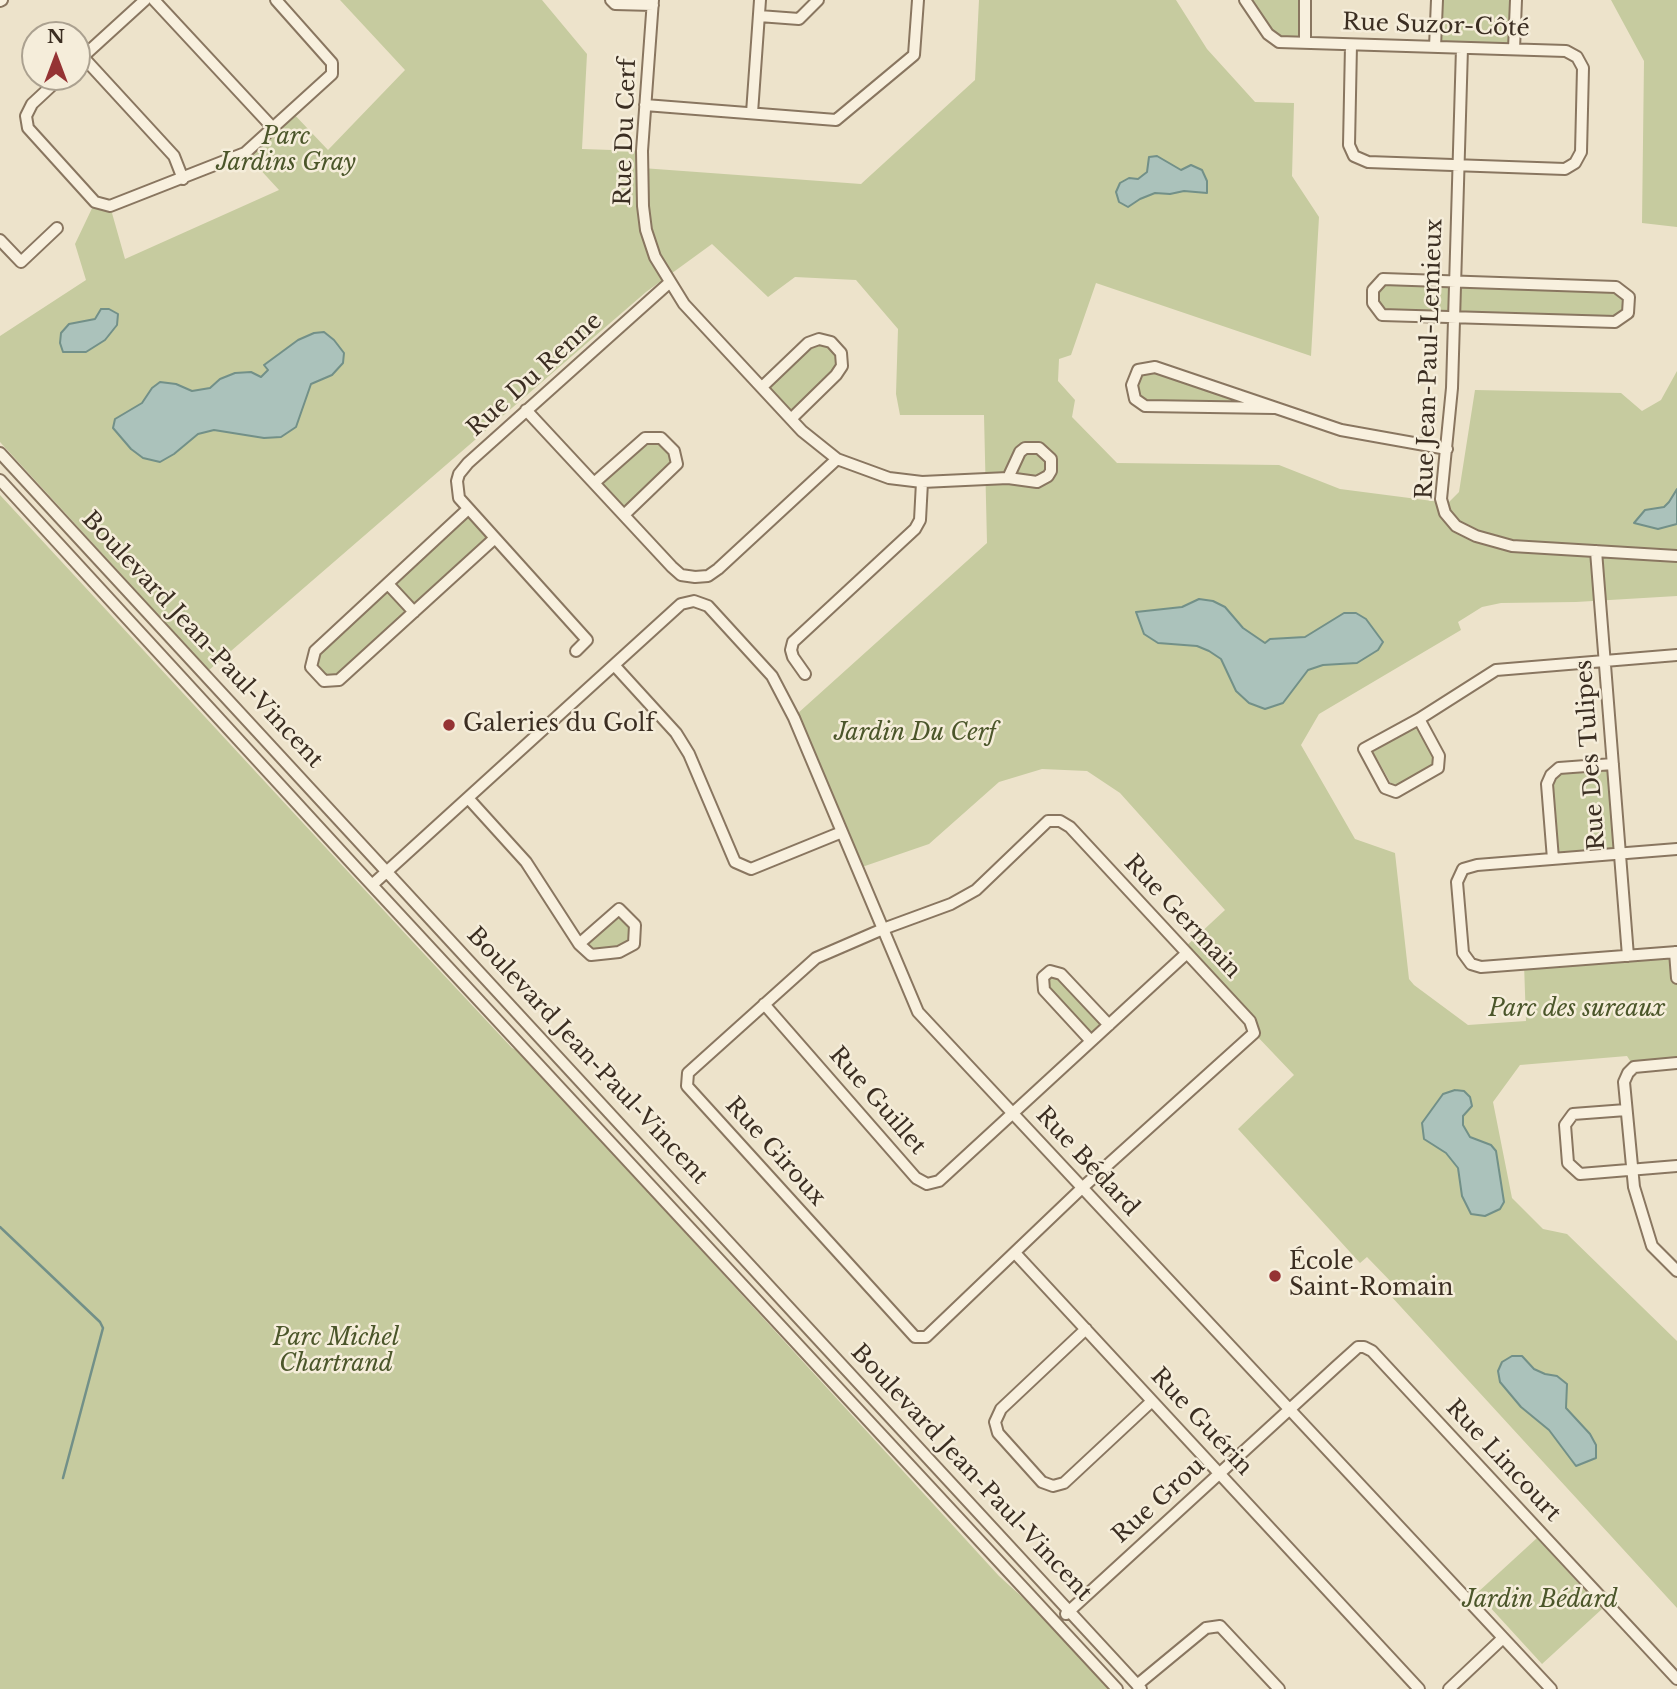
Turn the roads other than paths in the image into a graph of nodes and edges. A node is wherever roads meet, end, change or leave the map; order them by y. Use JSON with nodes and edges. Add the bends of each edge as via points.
{"nodes":[{"id":1,"x":145,"y":0,"type":"edge"},
{"id":2,"x":155,"y":0,"type":"edge"},
{"id":3,"x":276,"y":0,"type":"edge"},
{"id":4,"x":611,"y":0,"type":"edge"},
{"id":5,"x":760,"y":0,"type":"edge"},
{"id":6,"x":818,"y":0,"type":"edge"},
{"id":7,"x":918,"y":0,"type":"edge"},
{"id":8,"x":1245,"y":0,"type":"edge"},
{"id":9,"x":1305,"y":0,"type":"edge"},
{"id":10,"x":1437,"y":0,"type":"edge"},
{"id":11,"x":1516,"y":0,"type":"edge"},
{"id":12,"x":653,"y":2,"type":"edge"},
{"id":13,"x":759,"y":16,"type":"junction"},
{"id":14,"x":1305,"y":43,"type":"junction"},
{"id":15,"x":1351,"y":44,"type":"junction"},
{"id":16,"x":1435,"y":47,"type":"junction"},
{"id":17,"x":1462,"y":48,"type":"junction"},
{"id":18,"x":1514,"y":49,"type":"junction"},
{"id":19,"x":91,"y":50,"type":"edge"},
{"id":20,"x":91,"y":71,"type":"edge"},
{"id":21,"x":46,"y":91,"type":"edge"},
{"id":22,"x":645,"y":105,"type":"junction"},
{"id":23,"x":752,"y":113,"type":"junction"},
{"id":24,"x":273,"y":128,"type":"junction"},
{"id":25,"x":1458,"y":165,"type":"junction"},
{"id":26,"x":183,"y":179,"type":"junction"},
{"id":27,"x":57,"y":228,"type":"dead end"},
{"id":28,"x":0,"y":240,"type":"edge"},
{"id":29,"x":1455,"y":282,"type":"junction"},
{"id":30,"x":669,"y":283,"type":"junction"},
{"id":31,"x":1454,"y":317,"type":"junction"},
{"id":32,"x":762,"y":387,"type":"junction"},
{"id":33,"x":1274,"y":408,"type":"junction"},
{"id":34,"x":527,"y":410,"type":"junction"},
{"id":35,"x":791,"y":419,"type":"junction"},
{"id":36,"x":1447,"y":449,"type":"junction"},
{"id":37,"x":0,"y":453,"type":"edge"},
{"id":38,"x":837,"y":459,"type":"junction"},
{"id":39,"x":1008,"y":478,"type":"dead end"},
{"id":40,"x":0,"y":480,"type":"edge"},
{"id":41,"x":922,"y":482,"type":"junction"},
{"id":42,"x":594,"y":483,"type":"junction"},
{"id":43,"x":468,"y":509,"type":"junction"},
{"id":44,"x":624,"y":516,"type":"junction"},
{"id":45,"x":495,"y":537,"type":"junction"},
{"id":46,"x":1596,"y":551,"type":"junction"},
{"id":47,"x":1677,"y":556,"type":"edge"},
{"id":48,"x":388,"y":584,"type":"junction"},
{"id":49,"x":414,"y":612,"type":"junction"},
{"id":50,"x":576,"y":651,"type":"dead end"},
{"id":51,"x":1677,"y":655,"type":"edge"},
{"id":52,"x":1605,"y":661,"type":"junction"},
{"id":53,"x":614,"y":665,"type":"junction"},
{"id":54,"x":805,"y":674,"type":"dead end"},
{"id":55,"x":1419,"y":719,"type":"junction"},
{"id":56,"x":1613,"y":764,"type":"junction"},
{"id":57,"x":468,"y":798,"type":"junction"},
{"id":58,"x":842,"y":832,"type":"junction"},
{"id":59,"x":1677,"y":849,"type":"edge"},
{"id":60,"x":1620,"y":853,"type":"junction"},
{"id":61,"x":1553,"y":859,"type":"junction"},
{"id":62,"x":387,"y":871,"type":"junction"},
{"id":63,"x":372,"y":885,"type":"junction"},
{"id":64,"x":883,"y":929,"type":"junction"},
{"id":65,"x":579,"y":944,"type":"junction"},
{"id":66,"x":1676,"y":952,"type":"edge"},
{"id":67,"x":1187,"y":953,"type":"junction"},
{"id":68,"x":1628,"y":956,"type":"junction"},
{"id":69,"x":1677,"y":978,"type":"edge"},
{"id":70,"x":764,"y":1004,"type":"junction"},
{"id":71,"x":1109,"y":1025,"type":"junction"},
{"id":72,"x":1091,"y":1041,"type":"junction"},
{"id":73,"x":1677,"y":1063,"type":"edge"},
{"id":74,"x":1626,"y":1110,"type":"junction"},
{"id":75,"x":1013,"y":1113,"type":"junction"},
{"id":76,"x":1677,"y":1166,"type":"edge"},
{"id":77,"x":1631,"y":1170,"type":"junction"},
{"id":78,"x":1082,"y":1188,"type":"junction"},
{"id":79,"x":1015,"y":1252,"type":"junction"},
{"id":80,"x":1677,"y":1270,"type":"edge"},
{"id":81,"x":1086,"y":1329,"type":"junction"},
{"id":82,"x":1153,"y":1401,"type":"junction"},
{"id":83,"x":1290,"y":1410,"type":"junction"},
{"id":84,"x":1220,"y":1474,"type":"junction"},
{"id":85,"x":1070,"y":1611,"type":"junction"},
{"id":86,"x":1056,"y":1623,"type":"junction"},
{"id":87,"x":1503,"y":1638,"type":"junction"},
{"id":88,"x":1677,"y":1679,"type":"edge"},
{"id":89,"x":1139,"y":1687,"type":"edge"},
{"id":90,"x":1117,"y":1689,"type":"edge"},
{"id":91,"x":1279,"y":1689,"type":"edge"},
{"id":92,"x":1419,"y":1689,"type":"edge"},
{"id":93,"x":1449,"y":1689,"type":"edge"},
{"id":94,"x":1551,"y":1689,"type":"edge"}],
"edges":[{"from":1,"to":19,"type":"street"},
{"from":2,"to":24,"type":"street"},
{"from":3,"to":24,"type":"street","via":[[331,62],[331,74]]},
{"from":4,"to":12,"type":"street","name":"Rue Du Cerf","via":[[615,4]]},
{"from":5,"to":13,"type":"street"},
{"from":6,"to":13,"type":"street","via":[[799,19]]},
{"from":7,"to":23,"type":"street","via":[[914,55],[836,120]]},
{"from":8,"to":14,"type":"street","name":"Rue Suzor-Côté","via":[[1268,34],[1279,42]]},
{"from":9,"to":14,"type":"street"},
{"from":10,"to":16,"type":"street"},
{"from":11,"to":18,"type":"street"},
{"from":12,"to":22,"type":"street","name":"Rue Du Cerf"},
{"from":13,"to":23,"type":"street"},
{"from":14,"to":15,"type":"street","name":"Rue Suzor-Côté"},
{"from":15,"to":16,"type":"street","name":"Rue Suzor-Côté"},
{"from":15,"to":25,"type":"street","via":[[1349,145],[1354,156],[1368,162]]},
{"from":16,"to":17,"type":"street","name":"Rue Suzor-Côté"},
{"from":17,"to":18,"type":"street","name":"Rue Suzor-Côté"},
{"from":17,"to":25,"type":"street","name":"Rue Jean-Paul-Lemieux"},
{"from":18,"to":25,"type":"street","name":"Rue Suzor-Côté","via":[[1566,51],[1577,57],[1583,68],[1581,152],[1565,169]]},
{"from":20,"to":26,"type":"street","via":[[174,156]]},
{"from":21,"to":26,"type":"street","via":[[26,116],[28,128],[95,202],[110,206]]},
{"from":22,"to":23,"type":"street"},
{"from":22,"to":30,"type":"street","name":"Rue Du Cerf","via":[[644,218],[655,257]]},
{"from":24,"to":26,"type":"street","via":[[245,153]]},
{"from":25,"to":29,"type":"street","name":"Rue Jean-Paul-Lemieux"},
{"from":27,"to":28,"type":"street","via":[[20,262]]},
{"from":29,"to":31,"type":"street","name":"Rue Jean-Paul-Lemieux"},
{"from":29,"to":31,"type":"street","via":[[1383,279],[1373,290],[1373,303],[1382,314]]},
{"from":29,"to":31,"type":"street","via":[[1616,287],[1629,297],[1629,313],[1615,322]]},
{"from":30,"to":32,"type":"street","name":"Rue Du Cerf"},
{"from":30,"to":34,"type":"street","name":"Rue Du Renne"},
{"from":31,"to":36,"type":"street","name":"Rue Jean-Paul-Lemieux"},
{"from":32,"to":35,"type":"street","name":"Rue Du Cerf"},
{"from":32,"to":35,"type":"street","via":[[819,339],[831,342],[841,353],[842,366],[836,375]]},
{"from":33,"to":33,"type":"street","via":[[1155,367],[1138,370],[1132,385],[1135,398],[1145,406]]},
{"from":33,"to":36,"type":"street","via":[[1341,430]]},
{"from":34,"to":42,"type":"street"},
{"from":34,"to":43,"type":"street","name":"Rue Du Renne","via":[[459,474],[459,498]]},
{"from":35,"to":38,"type":"street","name":"Rue Du Cerf"},
{"from":36,"to":46,"type":"street","name":"Rue Jean-Paul-Lemieux","via":[[1441,499],[1456,526],[1512,546]]},
{"from":37,"to":62,"type":"street","name":"Boulevard Jean-Paul-Vincent"},
{"from":38,"to":41,"type":"street","name":"Rue Du Cerf","via":[[889,478]]},
{"from":38,"to":44,"type":"street","via":[[708,576],[681,575]]},
{"from":39,"to":41,"type":"street","name":"Rue Du Cerf"},
{"from":40,"to":63,"type":"street","name":"Boulevard Jean-Paul-Vincent"},
{"from":41,"to":54,"type":"street","via":[[920,520],[915,529],[793,642],[790,650]]},
{"from":42,"to":44,"type":"street"},
{"from":42,"to":44,"type":"street","via":[[645,438],[661,438],[674,451],[677,464]]},
{"from":43,"to":45,"type":"street","name":"Rue Du Renne"},
{"from":43,"to":48,"type":"street"},
{"from":45,"to":49,"type":"street"},
{"from":45,"to":50,"type":"street","name":"Rue Du Renne","via":[[587,640]]},
{"from":46,"to":47,"type":"street","name":"Rue Jean-Paul-Lemieux"},
{"from":46,"to":52,"type":"street","name":"Rue Des Tulipes"},
{"from":48,"to":49,"type":"street"},
{"from":48,"to":49,"type":"street","via":[[315,651],[311,667],[324,681],[340,680]]},
{"from":51,"to":52,"type":"street"},
{"from":52,"to":55,"type":"street","via":[[1496,670]]},
{"from":52,"to":56,"type":"street","name":"Rue Des Tulipes"},
{"from":53,"to":57,"type":"street"},
{"from":53,"to":58,"type":"street","via":[[676,733],[689,754],[735,862],[751,869]]},
{"from":53,"to":58,"type":"street","name":"Rue Bédard","via":[[681,604],[694,601],[708,606],[772,676]]},
{"from":55,"to":55,"type":"street","via":[[1364,749],[1385,788],[1396,792],[1438,768],[1439,756]]},
{"from":56,"to":60,"type":"street","name":"Rue Des Tulipes"},
{"from":56,"to":61,"type":"street","via":[[1559,768],[1551,775],[1547,783]]},
{"from":57,"to":62,"type":"street"},
{"from":57,"to":65,"type":"street","via":[[526,862]]},
{"from":58,"to":64,"type":"street","name":"Rue Bédard"},
{"from":59,"to":60,"type":"street"},
{"from":60,"to":61,"type":"street"},
{"from":60,"to":68,"type":"street","name":"Rue Des Tulipes"},
{"from":61,"to":68,"type":"street","via":[[1464,869],[1457,883],[1463,953],[1471,964],[1481,968]]},
{"from":62,"to":63,"type":"street"},
{"from":62,"to":85,"type":"street","name":"Boulevard Jean-Paul-Vincent"},
{"from":63,"to":86,"type":"street","name":"Boulevard Jean-Paul-Vincent"},
{"from":64,"to":67,"type":"street","name":"Rue Germain","via":[[976,890],[1048,821],[1060,821]]},
{"from":64,"to":70,"type":"street","name":"Rue Giroux","via":[[816,958]]},
{"from":64,"to":75,"type":"street","name":"Rue Bédard","via":[[918,1012]]},
{"from":65,"to":65,"type":"street","via":[[590,955],[619,952],[634,944],[635,925],[619,909]]},
{"from":66,"to":68,"type":"street"},
{"from":66,"to":69,"type":"street"},
{"from":67,"to":71,"type":"street","name":"Rue Guillet"},
{"from":67,"to":78,"type":"street","name":"Rue Germain","via":[[1250,1021],[1254,1033]]},
{"from":70,"to":75,"type":"street","name":"Rue Guillet","via":[[916,1178],[927,1184],[939,1181]]},
{"from":70,"to":79,"type":"street","name":"Rue Giroux","via":[[688,1073],[687,1086],[915,1337],[926,1337]]},
{"from":71,"to":72,"type":"street","name":"Rue Guillet"},
{"from":71,"to":72,"type":"street","via":[[1061,974],[1050,971],[1043,977],[1044,990]]},
{"from":72,"to":75,"type":"street","name":"Rue Guillet"},
{"from":73,"to":74,"type":"street","via":[[1634,1068],[1628,1073],[1624,1082]]},
{"from":74,"to":77,"type":"street"},
{"from":74,"to":77,"type":"street","via":[[1573,1114],[1565,1125],[1568,1163],[1580,1174]]},
{"from":75,"to":78,"type":"street","name":"Rue Bédard"},
{"from":76,"to":77,"type":"street"},
{"from":77,"to":80,"type":"street","via":[[1652,1246]]},
{"from":78,"to":79,"type":"street"},
{"from":78,"to":83,"type":"street","name":"Rue Bédard"},
{"from":79,"to":81,"type":"street","name":"Rue Guérin"},
{"from":81,"to":82,"type":"street","name":"Rue Guérin"},
{"from":81,"to":82,"type":"street","via":[[1001,1409],[995,1422],[998,1433],[1042,1482],[1063,1483]]},
{"from":82,"to":84,"type":"street","name":"Rue Guérin"},
{"from":83,"to":84,"type":"street","name":"Rue Grou"},
{"from":83,"to":87,"type":"street","name":"Rue Bédard"},
{"from":83,"to":88,"type":"street","name":"Rue Lincourt","via":[[1358,1348],[1372,1351]]},
{"from":84,"to":85,"type":"street","name":"Rue Grou"},
{"from":84,"to":92,"type":"street","name":"Rue Guérin"},
{"from":85,"to":86,"type":"street","name":"Rue Grou"},
{"from":85,"to":89,"type":"street","name":"Boulevard Jean-Paul-Vincent"},
{"from":86,"to":90,"type":"street","name":"Boulevard Jean-Paul-Vincent"},
{"from":87,"to":93,"type":"street"},
{"from":87,"to":94,"type":"street","name":"Rue Bédard"},
{"from":89,"to":91,"type":"street","via":[[1206,1628],[1220,1626]]}]}
